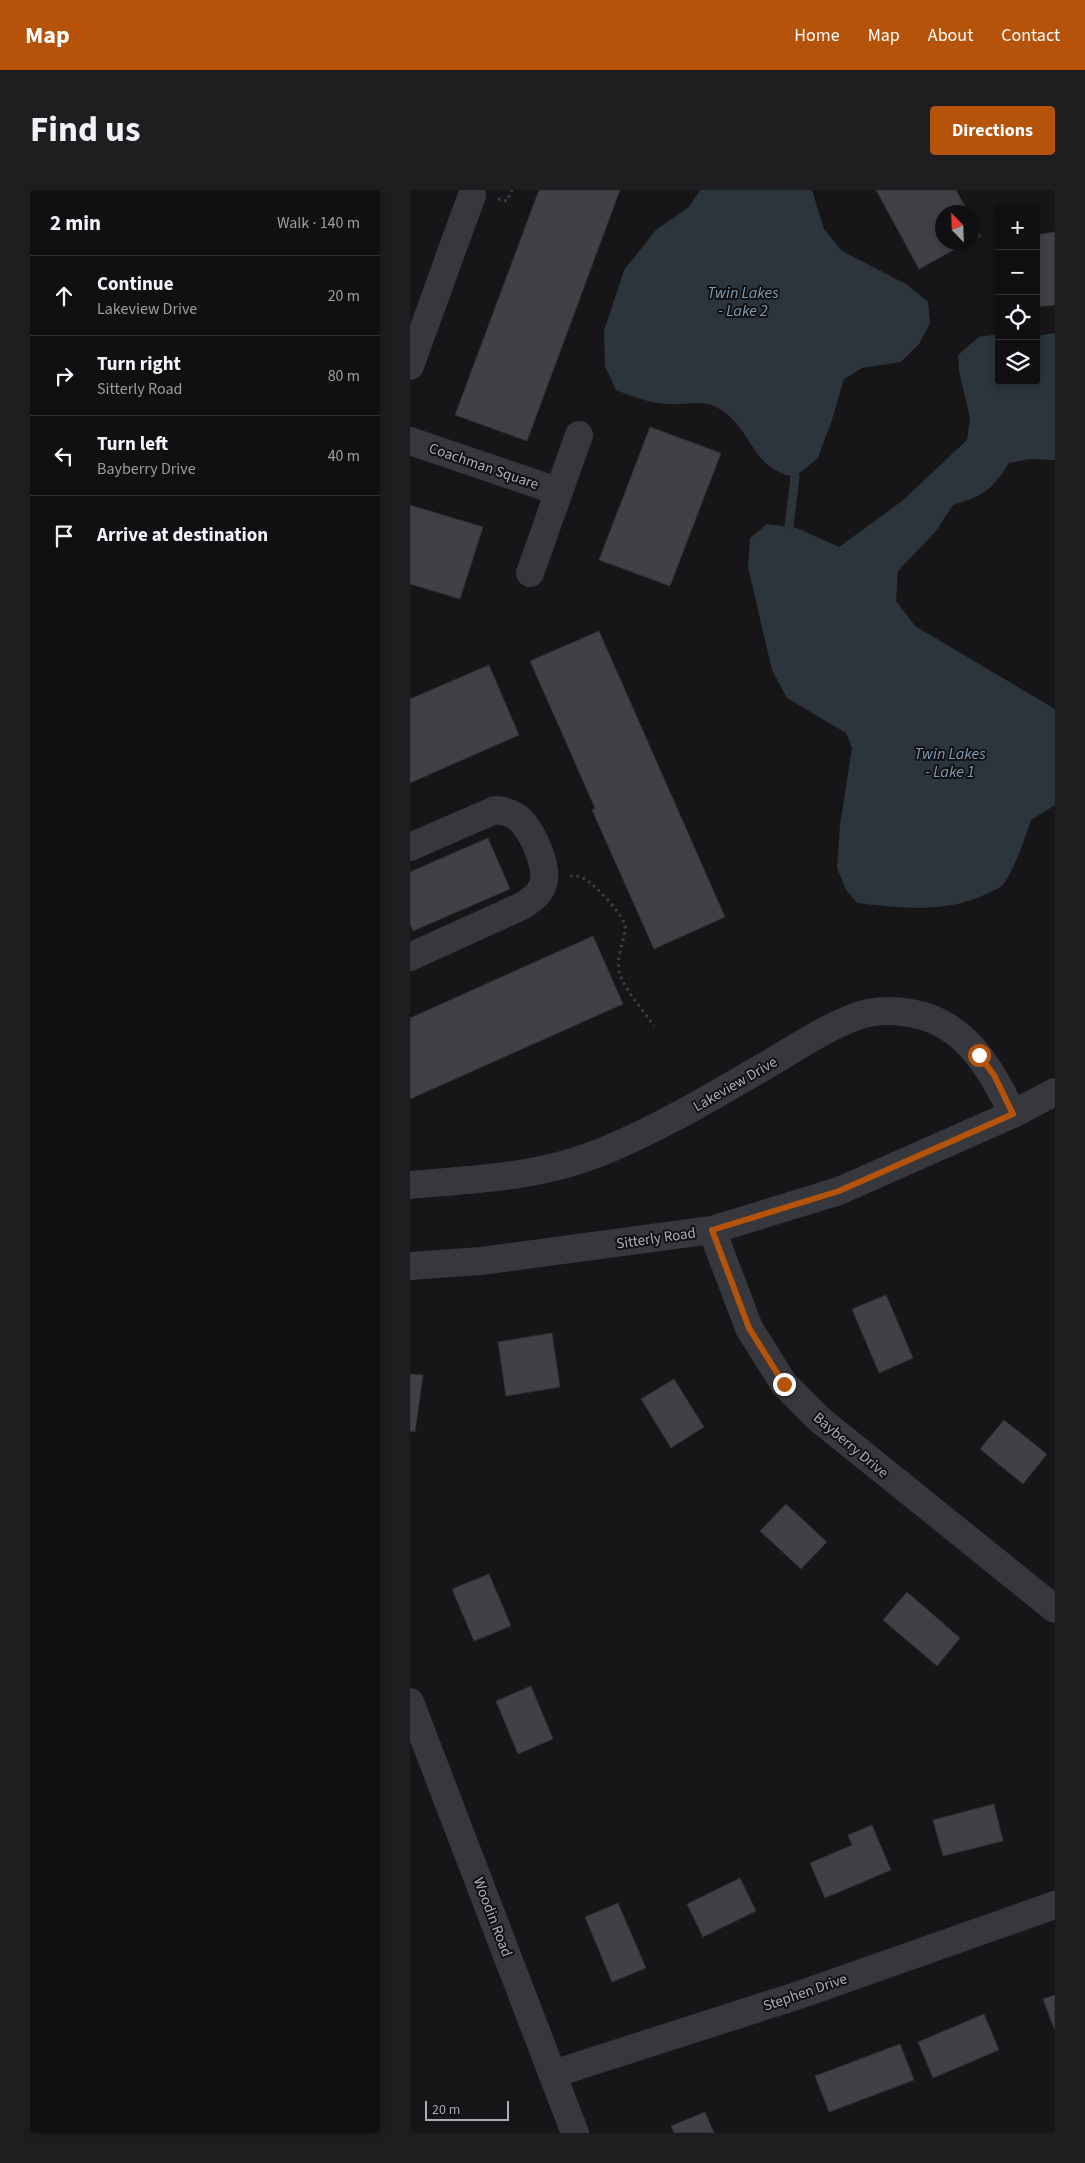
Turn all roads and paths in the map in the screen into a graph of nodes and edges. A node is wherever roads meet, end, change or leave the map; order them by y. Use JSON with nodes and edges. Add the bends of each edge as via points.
{"nodes":[{"id":1,"x":472,"y":195,"type":"dead end"},
{"id":2,"x":412,"y":352,"type":"edge"},
{"id":3,"x":579,"y":435,"type":"dead end"},
{"id":4,"x":410,"y":441,"type":"edge"},
{"id":5,"x":557,"y":491,"type":"junction"},
{"id":6,"x":530,"y":572,"type":"dead end"},
{"id":7,"x":410,"y":847,"type":"edge"},
{"id":8,"x":545,"y":876,"type":"junction"},
{"id":9,"x":410,"y":957,"type":"edge"},
{"id":10,"x":654,"y":1026,"type":"dead end"},
{"id":11,"x":1055,"y":1092,"type":"edge"},
{"id":12,"x":1013,"y":1114,"type":"junction"},
{"id":13,"x":410,"y":1185,"type":"edge"},
{"id":14,"x":712,"y":1230,"type":"junction"},
{"id":15,"x":410,"y":1266,"type":"edge"},
{"id":16,"x":1055,"y":1609,"type":"edge"},
{"id":17,"x":410,"y":1702,"type":"edge"},
{"id":18,"x":1055,"y":1905,"type":"edge"},
{"id":19,"x":553,"y":2074,"type":"junction"},
{"id":20,"x":575,"y":2133,"type":"edge"}],
"edges":[{"from":1,"to":2,"type":"street"},
{"from":3,"to":5,"type":"street"},
{"from":4,"to":5,"type":"street","name":"Coachman Square"},
{"from":5,"to":6,"type":"street"},
{"from":7,"to":8,"type":"street","via":[[481,814],[495,810],[508,812],[528,829],[542,860]]},
{"from":8,"to":9,"type":"street","via":[[543,886],[522,906]]},
{"from":8,"to":10,"type":"path","via":[[576,876],[589,881],[619,913],[626,927],[619,973]]},
{"from":11,"to":12,"type":"street","name":"Sitterly Road"},
{"from":12,"to":13,"type":"street","name":"Lakeview Drive","via":[[994,1075],[961,1036],[916,1013],[887,1010],[856,1016],[821,1033],[681,1115],[598,1153],[541,1172]]},
{"from":12,"to":14,"type":"street","name":"Sitterly Road","via":[[839,1191]]},
{"from":14,"to":15,"type":"street","name":"Sitterly Road","via":[[481,1261]]},
{"from":14,"to":16,"type":"street","name":"Bayberry Drive","via":[[749,1328],[784,1384],[819,1419]]},
{"from":17,"to":19,"type":"street","name":"Woodin Road"},
{"from":18,"to":19,"type":"street","name":"Stephen Drive","via":[[799,1995]]},
{"from":19,"to":20,"type":"street","name":"Woodin Road"}]}
